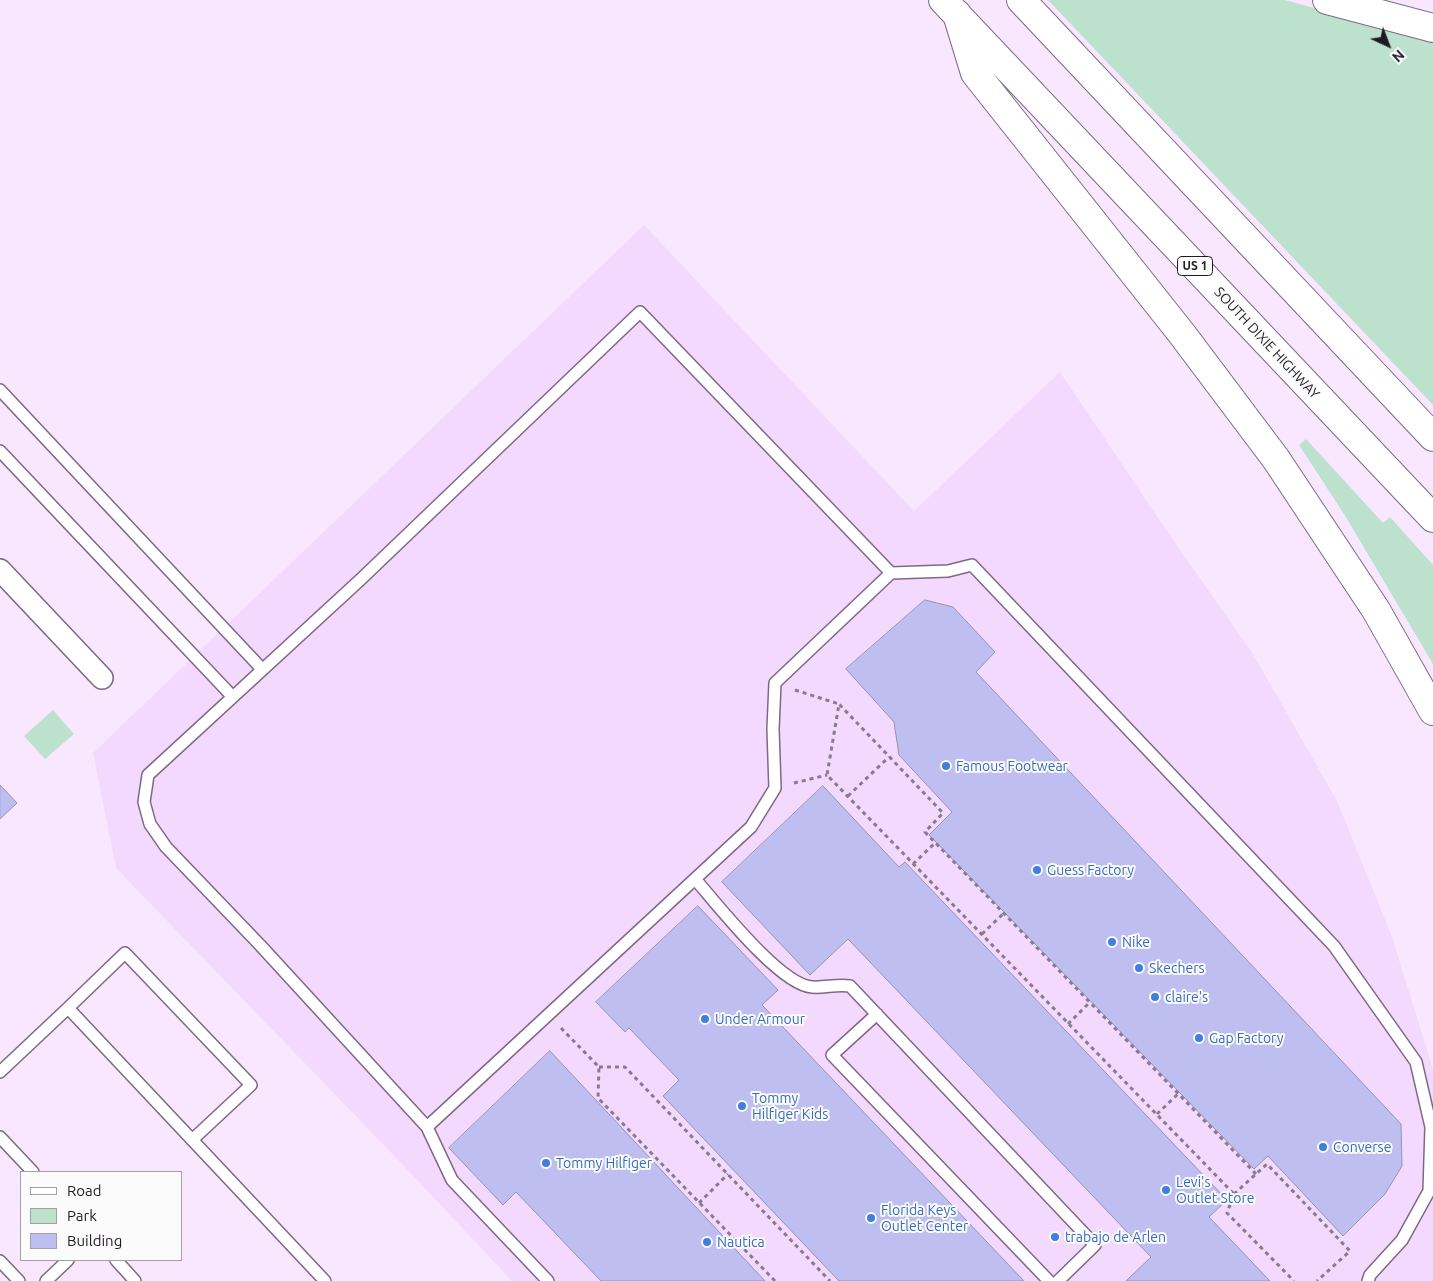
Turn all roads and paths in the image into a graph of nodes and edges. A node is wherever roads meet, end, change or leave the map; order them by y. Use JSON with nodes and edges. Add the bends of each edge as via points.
{"nodes":[{"id":1,"x":1021,"y":0,"type":"edge"},
{"id":2,"x":1327,"y":0,"type":"edge"},
{"id":3,"x":950,"y":7,"type":"edge"},
{"id":4,"x":1433,"y":28,"type":"edge"},
{"id":5,"x":0,"y":390,"type":"edge"},
{"id":6,"x":1433,"y":438,"type":"edge"},
{"id":7,"x":0,"y":450,"type":"edge"},
{"id":8,"x":1433,"y":518,"type":"edge"},
{"id":9,"x":0,"y":570,"type":"edge"},
{"id":10,"x":891,"y":573,"type":"junction"},
{"id":11,"x":262,"y":669,"type":"junction"},
{"id":12,"x":102,"y":678,"type":"dead end"},
{"id":13,"x":776,"y":683,"type":"junction"},
{"id":14,"x":232,"y":696,"type":"junction"},
{"id":15,"x":839,"y":704,"type":"junction"},
{"id":16,"x":1433,"y":711,"type":"edge"},
{"id":17,"x":889,"y":757,"type":"junction"},
{"id":18,"x":827,"y":775,"type":"junction"},
{"id":19,"x":775,"y":788,"type":"junction"},
{"id":20,"x":848,"y":796,"type":"junction"},
{"id":21,"x":935,"y":843,"type":"junction"},
{"id":22,"x":913,"y":864,"type":"junction"},
{"id":23,"x":694,"y":879,"type":"junction"},
{"id":24,"x":1003,"y":914,"type":"junction"},
{"id":25,"x":982,"y":934,"type":"junction"},
{"id":26,"x":1089,"y":1004,"type":"junction"},
{"id":27,"x":68,"y":1008,"type":"junction"},
{"id":28,"x":548,"y":1014,"type":"junction"},
{"id":29,"x":876,"y":1014,"type":"junction"},
{"id":30,"x":1068,"y":1024,"type":"junction"},
{"id":31,"x":599,"y":1067,"type":"junction"},
{"id":32,"x":0,"y":1072,"type":"edge"},
{"id":33,"x":1178,"y":1094,"type":"junction"},
{"id":34,"x":1158,"y":1114,"type":"junction"},
{"id":35,"x":427,"y":1126,"type":"junction"},
{"id":36,"x":0,"y":1137,"type":"edge"},
{"id":37,"x":192,"y":1140,"type":"junction"},
{"id":38,"x":32,"y":1171,"type":"edge"},
{"id":39,"x":728,"y":1174,"type":"junction"},
{"id":40,"x":1256,"y":1174,"type":"junction"},
{"id":41,"x":1234,"y":1194,"type":"junction"},
{"id":42,"x":699,"y":1203,"type":"junction"},
{"id":43,"x":0,"y":1261,"type":"edge"},
{"id":44,"x":67,"y":1261,"type":"edge"},
{"id":45,"x":117,"y":1261,"type":"edge"},
{"id":46,"x":20,"y":1281,"type":"edge"},
{"id":47,"x":46,"y":1281,"type":"edge"},
{"id":48,"x":136,"y":1281,"type":"edge"},
{"id":49,"x":325,"y":1281,"type":"edge"},
{"id":50,"x":548,"y":1281,"type":"edge"},
{"id":51,"x":775,"y":1281,"type":"edge"},
{"id":52,"x":830,"y":1281,"type":"edge"},
{"id":53,"x":1049,"y":1281,"type":"edge"},
{"id":54,"x":1058,"y":1281,"type":"edge"},
{"id":55,"x":1294,"y":1281,"type":"edge"},
{"id":56,"x":1317,"y":1281,"type":"edge"},
{"id":57,"x":1368,"y":1281,"type":"edge"}],
"edges":[{"from":1,"to":6,"type":"highway"},
{"from":2,"to":4,"type":"highway"},
{"from":3,"to":8,"type":"highway","name":"SOUTH DIXIE HIGHWAY","number":"US 1"},
{"from":3,"to":16,"type":"highway","via":[[975,73],[1170,319],[1276,459],[1376,610]]},
{"from":5,"to":11,"type":"lane"},
{"from":7,"to":14,"type":"lane"},
{"from":9,"to":12,"type":"street"},
{"from":10,"to":11,"type":"lane","via":[[640,312],[360,580]]},
{"from":10,"to":13,"type":"lane"},
{"from":10,"to":57,"type":"lane","via":[[948,571],[972,565],[1334,946],[1416,1062],[1431,1127],[1429,1191],[1402,1240]]},
{"from":11,"to":14,"type":"lane"},
{"from":13,"to":15,"type":"path"},
{"from":13,"to":19,"type":"lane","via":[[772,729]]},
{"from":14,"to":35,"type":"lane","via":[[148,775],[144,802],[150,824],[166,847]]},
{"from":15,"to":17,"type":"path"},
{"from":15,"to":18,"type":"path"},
{"from":17,"to":20,"type":"path"},
{"from":17,"to":21,"type":"path","via":[[943,813],[925,832]]},
{"from":18,"to":19,"type":"path"},
{"from":18,"to":20,"type":"path"},
{"from":19,"to":23,"type":"lane","via":[[751,827]]},
{"from":20,"to":22,"type":"path"},
{"from":21,"to":22,"type":"path"},
{"from":21,"to":24,"type":"path"},
{"from":22,"to":25,"type":"path"},
{"from":23,"to":28,"type":"lane"},
{"from":23,"to":29,"type":"lane","via":[[770,962],[791,979],[811,987],[850,986]]},
{"from":24,"to":25,"type":"path"},
{"from":24,"to":26,"type":"path"},
{"from":25,"to":30,"type":"path"},
{"from":26,"to":30,"type":"path"},
{"from":26,"to":33,"type":"path"},
{"from":27,"to":32,"type":"lane"},
{"from":27,"to":37,"type":"lane"},
{"from":27,"to":37,"type":"lane","via":[[125,953],[251,1085]]},
{"from":28,"to":31,"type":"path"},
{"from":28,"to":35,"type":"lane"},
{"from":29,"to":53,"type":"lane","via":[[832,1055]]},
{"from":29,"to":54,"type":"lane","via":[[1095,1245]]},
{"from":30,"to":34,"type":"path"},
{"from":31,"to":39,"type":"path","via":[[625,1066]]},
{"from":31,"to":42,"type":"path","via":[[598,1098]]},
{"from":33,"to":34,"type":"path"},
{"from":33,"to":40,"type":"path"},
{"from":34,"to":41,"type":"path"},
{"from":35,"to":50,"type":"lane","via":[[452,1180]]},
{"from":36,"to":38,"type":"lane"},
{"from":37,"to":49,"type":"lane"},
{"from":39,"to":42,"type":"path"},
{"from":39,"to":52,"type":"path"},
{"from":40,"to":41,"type":"path"},
{"from":40,"to":56,"type":"path","via":[[1267,1164],[1350,1251]]},
{"from":41,"to":55,"type":"path","via":[[1226,1213]]},
{"from":42,"to":51,"type":"path"},
{"from":43,"to":46,"type":"lane"},
{"from":44,"to":47,"type":"lane"},
{"from":45,"to":48,"type":"lane"}]}
